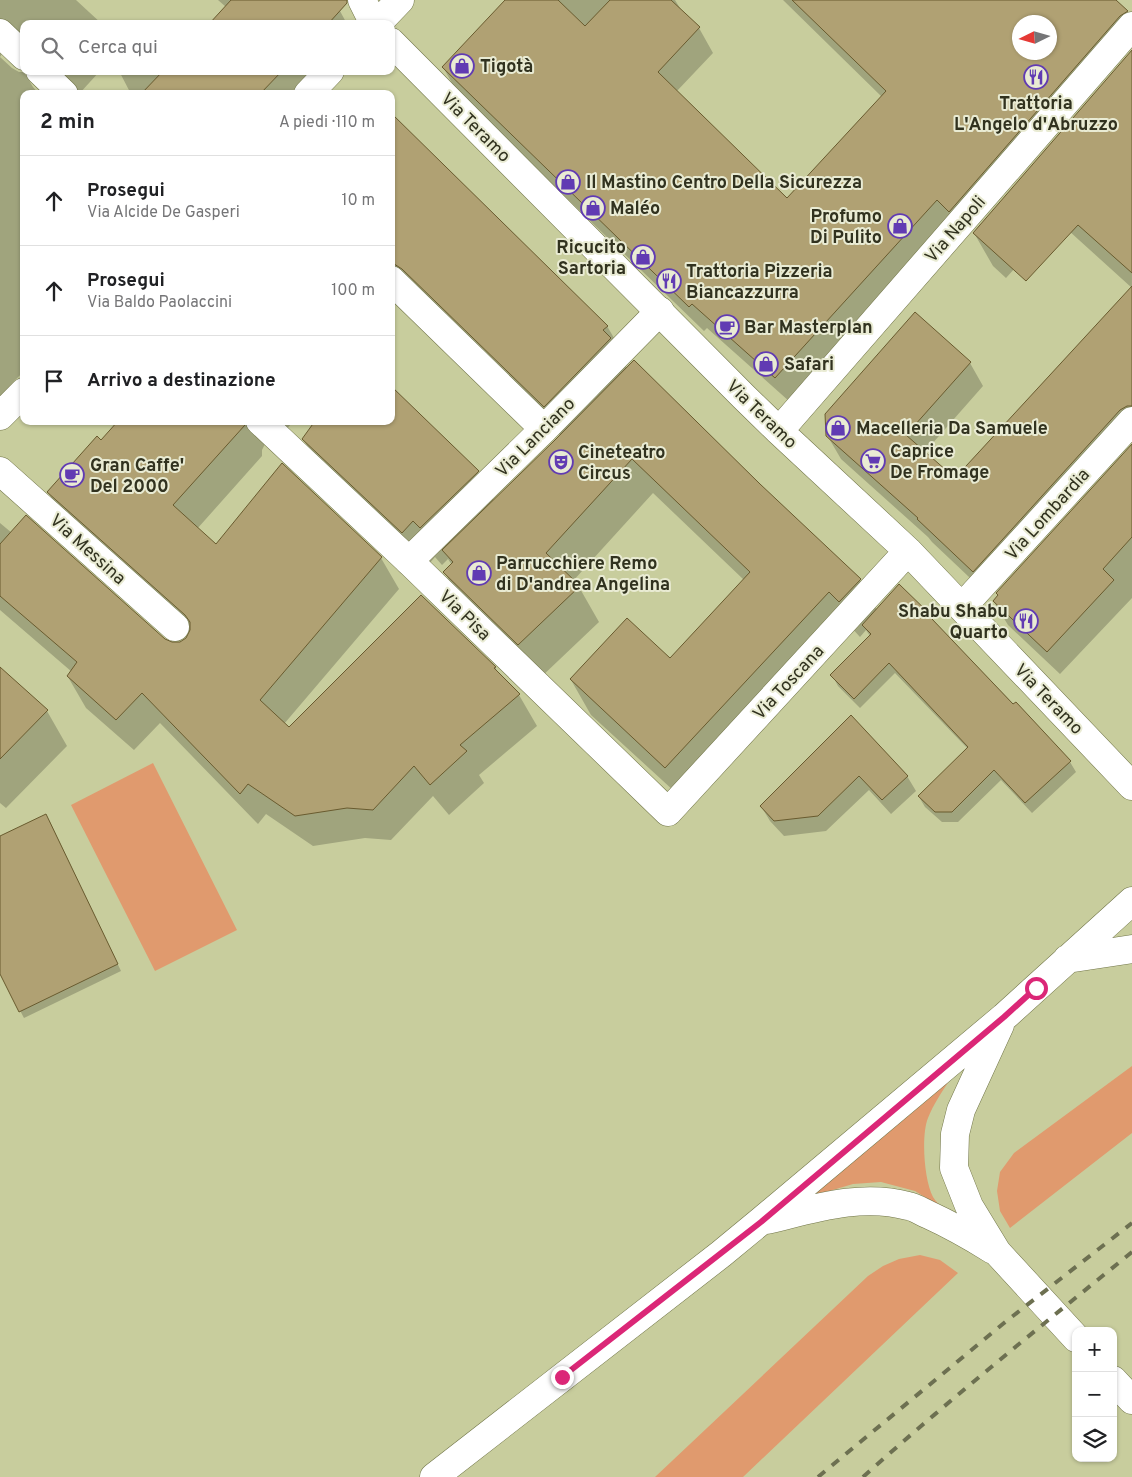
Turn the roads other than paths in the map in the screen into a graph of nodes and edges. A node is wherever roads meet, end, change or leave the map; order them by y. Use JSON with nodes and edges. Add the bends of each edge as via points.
{"nodes":[{"id":1,"x":362,"y":0,"type":"edge"},
{"id":2,"x":400,"y":0,"type":"edge"},
{"id":3,"x":374,"y":20,"type":"edge"},
{"id":4,"x":380,"y":20,"type":"edge"},
{"id":5,"x":1132,"y":26,"type":"edge"},
{"id":6,"x":0,"y":33,"type":"edge"},
{"id":7,"x":395,"y":46,"type":"edge"},
{"id":8,"x":20,"y":52,"type":"edge"},
{"id":9,"x":44,"y":75,"type":"edge"},
{"id":10,"x":326,"y":75,"type":"edge"},
{"id":11,"x":60,"y":90,"type":"edge"},
{"id":12,"x":312,"y":90,"type":"edge"},
{"id":13,"x":395,"y":284,"type":"edge"},
{"id":14,"x":660,"y":311,"type":"junction"},
{"id":15,"x":20,"y":396,"type":"edge"},
{"id":16,"x":0,"y":416,"type":"edge"},
{"id":17,"x":1132,"y":421,"type":"edge"},
{"id":18,"x":264,"y":425,"type":"edge"},
{"id":19,"x":544,"y":430,"type":"junction"},
{"id":20,"x":779,"y":431,"type":"junction"},
{"id":21,"x":0,"y":471,"type":"edge"},
{"id":22,"x":908,"y":551,"type":"junction"},
{"id":23,"x":409,"y":561,"type":"junction"},
{"id":24,"x":962,"y":607,"type":"junction"},
{"id":25,"x":175,"y":627,"type":"dead end"},
{"id":26,"x":1132,"y":786,"type":"edge"},
{"id":27,"x":668,"y":812,"type":"joint"},
{"id":28,"x":1132,"y":901,"type":"edge"},
{"id":29,"x":1132,"y":949,"type":"edge"},
{"id":30,"x":1067,"y":959,"type":"junction"},
{"id":31,"x":1004,"y":1017,"type":"junction"},
{"id":32,"x":761,"y":1222,"type":"junction"},
{"id":33,"x":997,"y":1252,"type":"junction"},
{"id":34,"x":1072,"y":1334,"type":"edge"},
{"id":35,"x":1117,"y":1384,"type":"edge"},
{"id":36,"x":1132,"y":1400,"type":"edge"},
{"id":37,"x":434,"y":1477,"type":"edge"}],
"edges":[{"from":1,"to":3,"type":"street"},
{"from":2,"to":4,"type":"street"},
{"from":5,"to":20,"type":"street","name":"Via Napoli"},
{"from":6,"to":8,"type":"street"},
{"from":7,"to":14,"type":"street","name":"Via Teramo"},
{"from":9,"to":11,"type":"street"},
{"from":10,"to":12,"type":"street"},
{"from":13,"to":19,"type":"street"},
{"from":14,"to":19,"type":"street","name":"Via Lanciano"},
{"from":14,"to":20,"type":"street","name":"Via Teramo"},
{"from":15,"to":16,"type":"street"},
{"from":17,"to":24,"type":"street","name":"Via Lombardia"},
{"from":18,"to":23,"type":"street","name":"Via Pisa"},
{"from":19,"to":23,"type":"street","name":"Via Lanciano"},
{"from":20,"to":22,"type":"street","name":"Via Teramo"},
{"from":21,"to":25,"type":"street","name":"Via Messina"},
{"from":22,"to":24,"type":"street","name":"Via Teramo"},
{"from":22,"to":27,"type":"street","name":"Via Toscana"},
{"from":23,"to":27,"type":"street","name":"Via Pisa"},
{"from":24,"to":26,"type":"street","name":"Via Teramo"},
{"from":28,"to":30,"type":"street"},
{"from":29,"to":30,"type":"street"},
{"from":30,"to":31,"type":"street"},
{"from":31,"to":32,"type":"street"},
{"from":31,"to":33,"type":"street","via":[[961,1110],[953,1153],[954,1168],[969,1206]]},
{"from":32,"to":33,"type":"street","via":[[825,1206],[884,1201],[909,1206],[953,1226]]},
{"from":32,"to":37,"type":"street"},
{"from":33,"to":34,"type":"street"},
{"from":35,"to":36,"type":"street"}]}
